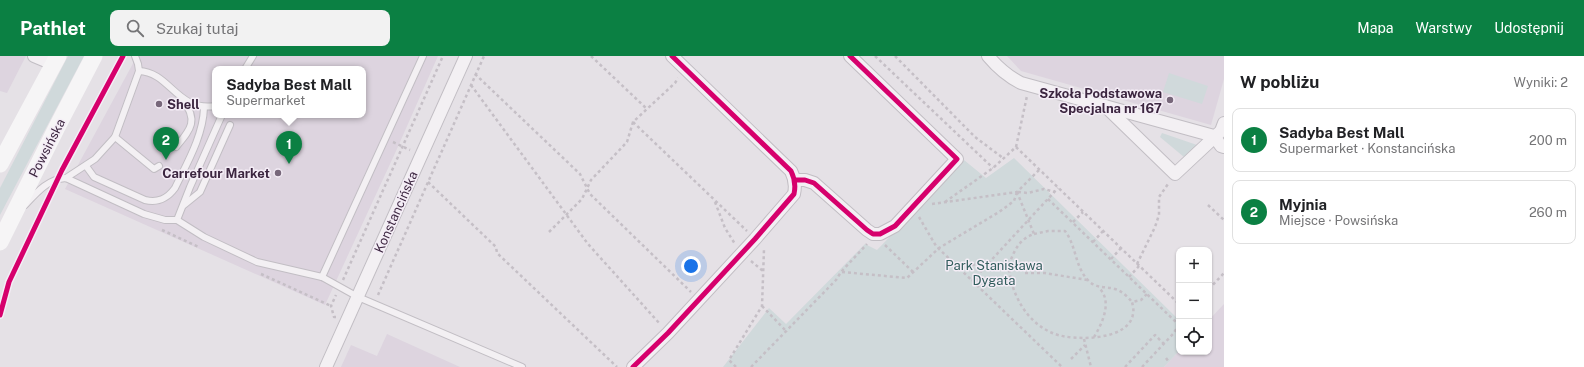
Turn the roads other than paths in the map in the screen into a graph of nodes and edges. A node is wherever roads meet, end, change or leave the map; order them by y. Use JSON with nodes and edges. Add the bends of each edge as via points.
{"nodes":[{"id":1,"x":34,"y":56,"type":"edge"},
{"id":2,"x":94,"y":56,"type":"edge"},
{"id":3,"x":135,"y":56,"type":"edge"},
{"id":4,"x":253,"y":56,"type":"edge"},
{"id":5,"x":423,"y":56,"type":"edge"},
{"id":6,"x":466,"y":56,"type":"edge"},
{"id":7,"x":672,"y":56,"type":"edge"},
{"id":8,"x":850,"y":56,"type":"edge"},
{"id":9,"x":988,"y":56,"type":"edge"},
{"id":10,"x":56,"y":60,"type":"edge"},
{"id":11,"x":247,"y":66,"type":"edge"},
{"id":12,"x":139,"y":71,"type":"junction"},
{"id":13,"x":182,"y":99,"type":"junction"},
{"id":14,"x":1104,"y":105,"type":"junction"},
{"id":15,"x":212,"y":107,"type":"edge"},
{"id":16,"x":204,"y":108,"type":"junction"},
{"id":17,"x":221,"y":118,"type":"edge"},
{"id":18,"x":1224,"y":124,"type":"edge"},
{"id":19,"x":230,"y":125,"type":"dead end"},
{"id":20,"x":1214,"y":136,"type":"junction"},
{"id":21,"x":115,"y":137,"type":"junction"},
{"id":22,"x":176,"y":147,"type":"dead end"},
{"id":23,"x":1224,"y":147,"type":"edge"},
{"id":24,"x":0,"y":164,"type":"edge"},
{"id":25,"x":86,"y":166,"type":"junction"},
{"id":26,"x":159,"y":166,"type":"dead end"},
{"id":27,"x":66,"y":178,"type":"junction"},
{"id":28,"x":795,"y":180,"type":"junction"},
{"id":29,"x":182,"y":206,"type":"junction"},
{"id":30,"x":10,"y":220,"type":"junction"},
{"id":31,"x":177,"y":220,"type":"junction"},
{"id":32,"x":0,"y":242,"type":"edge"},
{"id":33,"x":322,"y":277,"type":"junction"},
{"id":34,"x":358,"y":298,"type":"junction"},
{"id":35,"x":326,"y":367,"type":"edge"},
{"id":36,"x":522,"y":367,"type":"edge"},
{"id":37,"x":633,"y":367,"type":"edge"}],
"edges":[{"from":1,"to":10,"type":"street"},
{"from":2,"to":30,"type":"main road","name":"Powsińska"},
{"from":3,"to":12,"type":"lane"},
{"from":4,"to":11,"type":"lane"},
{"from":5,"to":33,"type":"lane"},
{"from":6,"to":34,"type":"street","name":"Konstancińska"},
{"from":7,"to":28,"type":"street","via":[[781,160]]},
{"from":8,"to":28,"type":"street","via":[[956,159],[890,229],[880,234],[873,234],[814,183]]},
{"from":9,"to":14,"type":"street","via":[[1010,78]]},
{"from":10,"to":24,"type":"main road"},
{"from":12,"to":13,"type":"lane","via":[[156,76]]},
{"from":12,"to":21,"type":"lane"},
{"from":13,"to":16,"type":"lane"},
{"from":13,"to":22,"type":"lane","via":[[191,113],[191,126],[188,134]]},
{"from":14,"to":20,"type":"street"},
{"from":14,"to":20,"type":"street","via":[[1175,174]]},
{"from":15,"to":16,"type":"lane"},
{"from":16,"to":25,"type":"lane","via":[[204,119],[196,142],[175,188],[162,200],[144,200],[94,177]]},
{"from":17,"to":29,"type":"lane"},
{"from":18,"to":20,"type":"street","via":[[1221,131]]},
{"from":19,"to":29,"type":"lane","via":[[200,192]]},
{"from":20,"to":23,"type":"street"},
{"from":21,"to":25,"type":"lane"},
{"from":21,"to":26,"type":"lane","via":[[154,169]]},
{"from":25,"to":27,"type":"lane"},
{"from":27,"to":30,"type":"lane","via":[[53,180],[36,193]]},
{"from":27,"to":31,"type":"lane","via":[[144,214],[165,220]]},
{"from":28,"to":37,"type":"street","via":[[794,194],[668,333]]},
{"from":29,"to":31,"type":"lane"},
{"from":30,"to":32,"type":"main road","name":"Powsińska"},
{"from":31,"to":33,"type":"lane","via":[[204,237],[257,262]]},
{"from":33,"to":34,"type":"lane"},
{"from":34,"to":35,"type":"street","name":"Konstancińska"},
{"from":34,"to":36,"type":"lane"}]}
